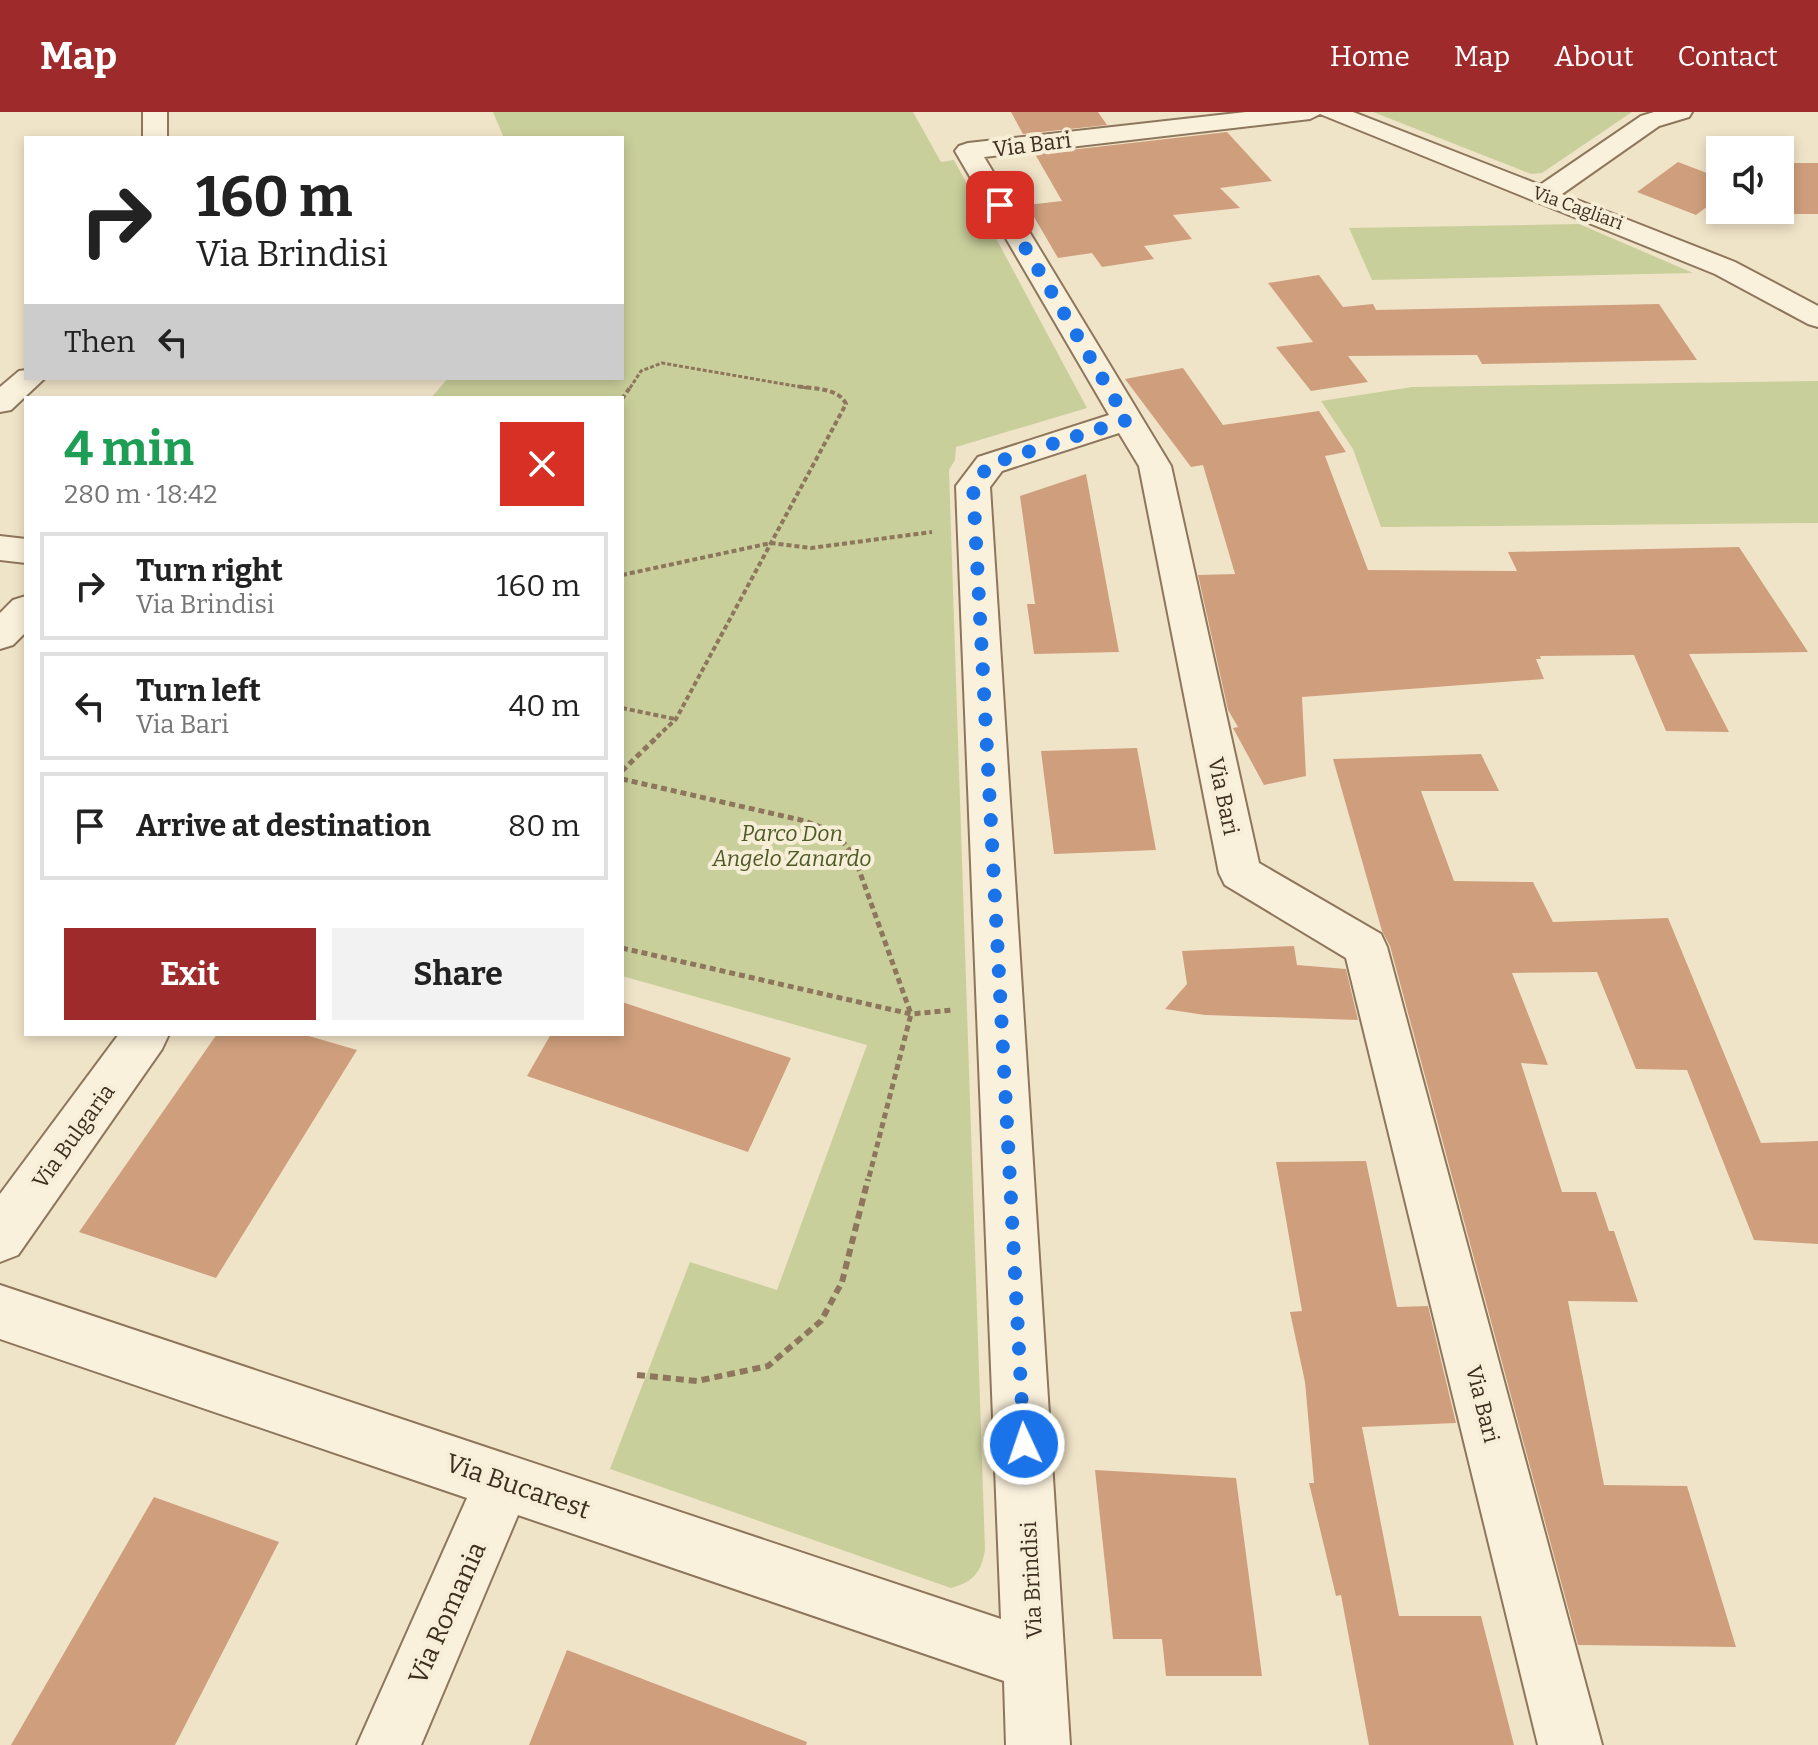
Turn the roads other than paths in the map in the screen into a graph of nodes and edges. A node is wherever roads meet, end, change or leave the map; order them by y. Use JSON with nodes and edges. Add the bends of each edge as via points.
{"nodes":[{"id":1,"x":155,"y":112,"type":"edge"},
{"id":2,"x":1310,"y":112,"type":"edge"},
{"id":3,"x":1331,"y":112,"type":"edge"},
{"id":4,"x":1680,"y":112,"type":"edge"},
{"id":5,"x":155,"y":136,"type":"edge"},
{"id":6,"x":1543,"y":195,"type":"junction"},
{"id":7,"x":1818,"y":318,"type":"edge"},
{"id":8,"x":28,"y":380,"type":"edge"},
{"id":9,"x":0,"y":403,"type":"edge"},
{"id":10,"x":1127,"y":420,"type":"junction"},
{"id":11,"x":0,"y":548,"type":"edge"},
{"id":12,"x":24,"y":551,"type":"edge"},
{"id":13,"x":24,"y":611,"type":"edge"},
{"id":14,"x":0,"y":636,"type":"edge"},
{"id":15,"x":145,"y":1036,"type":"edge"},
{"id":16,"x":0,"y":1237,"type":"edge"},
{"id":17,"x":0,"y":1312,"type":"edge"},
{"id":18,"x":504,"y":1481,"type":"junction"},
{"id":19,"x":1036,"y":1661,"type":"junction"},
{"id":20,"x":389,"y":1745,"type":"edge"},
{"id":21,"x":1038,"y":1745,"type":"edge"},
{"id":22,"x":1570,"y":1745,"type":"edge"}],
"edges":[{"from":1,"to":5,"type":"street"},
{"from":2,"to":10,"type":"street","name":"Via Bari","via":[[968,151]]},
{"from":3,"to":6,"type":"street","name":"Via Cagliari"},
{"from":4,"to":6,"type":"street","via":[[1650,121]]},
{"from":6,"to":7,"type":"street","name":"Via Cagliari","via":[[1725,268]]},
{"from":8,"to":9,"type":"street"},
{"from":10,"to":19,"type":"street","name":"Via Brindisi","via":[[990,464],[973,486]]},
{"from":10,"to":22,"type":"street","name":"Via Bari","via":[[1155,466],[1240,873],[1365,947]]},
{"from":11,"to":12,"type":"street"},
{"from":13,"to":14,"type":"street"},
{"from":15,"to":16,"type":"street","name":"Via Bulgaria"},
{"from":17,"to":18,"type":"street","name":"Via Bucarest"},
{"from":18,"to":19,"type":"street","name":"Via Bucarest"},
{"from":18,"to":20,"type":"street","name":"Via Romania"},
{"from":19,"to":21,"type":"street","name":"Via Brindisi"}]}
